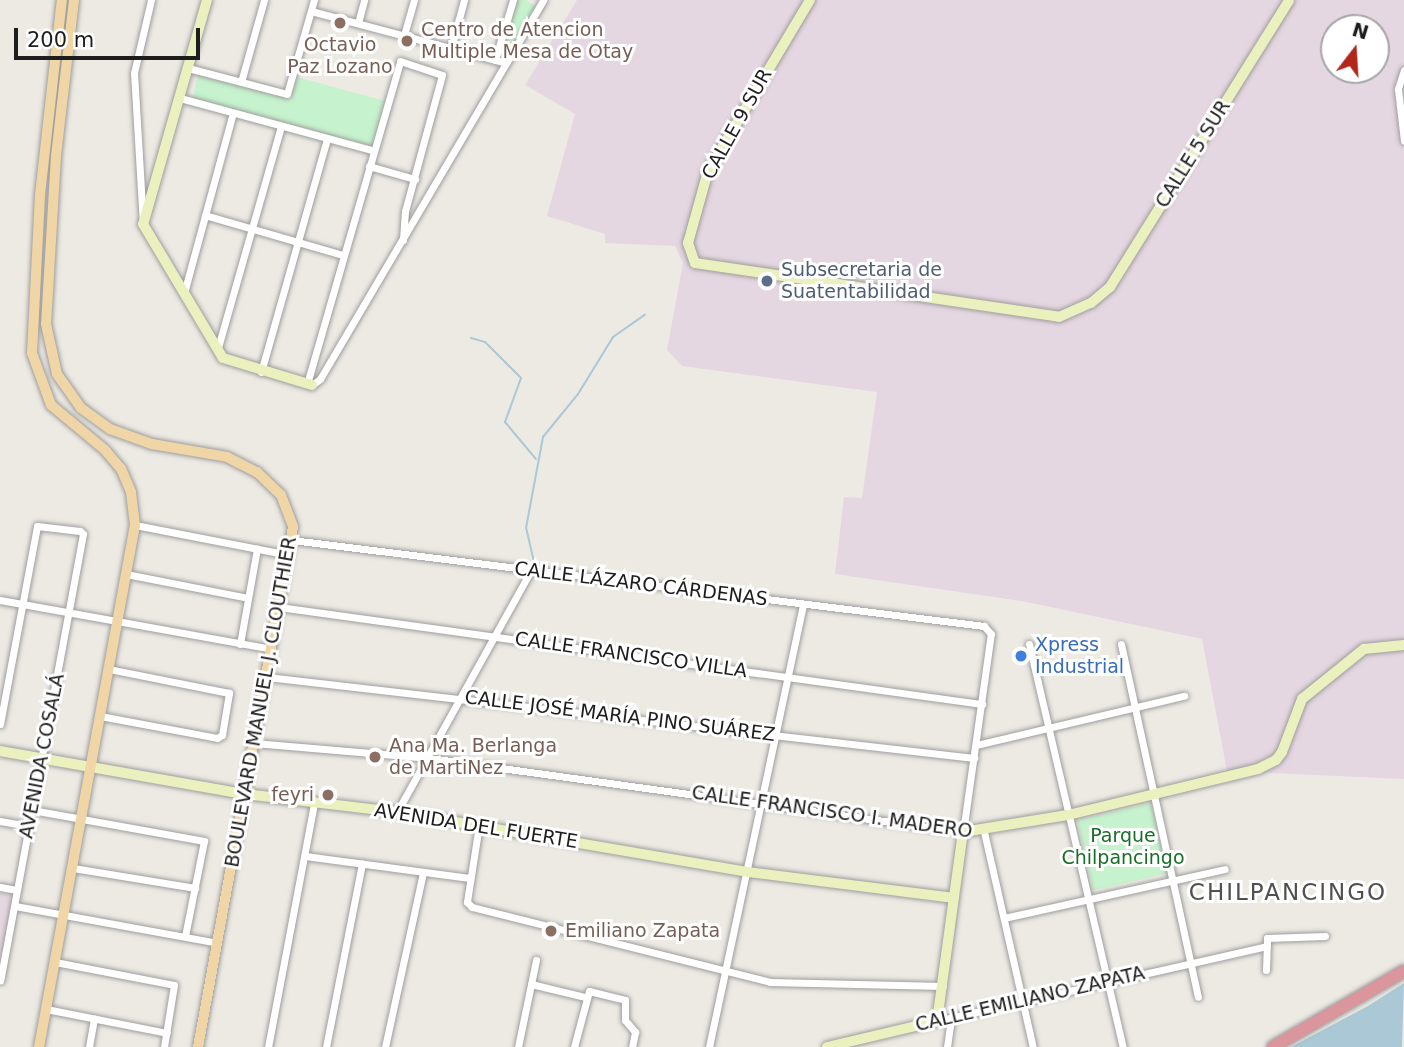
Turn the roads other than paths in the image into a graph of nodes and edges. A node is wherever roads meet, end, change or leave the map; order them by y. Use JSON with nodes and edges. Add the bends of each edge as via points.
{"nodes":[{"id":1,"x":62,"y":0,"type":"edge"},
{"id":2,"x":74,"y":0,"type":"edge"},
{"id":3,"x":151,"y":0,"type":"edge"},
{"id":4,"x":207,"y":0,"type":"edge"},
{"id":5,"x":264,"y":0,"type":"edge"},
{"id":6,"x":314,"y":0,"type":"edge"},
{"id":7,"x":364,"y":0,"type":"edge"},
{"id":8,"x":414,"y":0,"type":"edge"},
{"id":9,"x":464,"y":0,"type":"edge"},
{"id":10,"x":513,"y":0,"type":"edge"},
{"id":11,"x":543,"y":0,"type":"edge"},
{"id":12,"x":810,"y":0,"type":"edge"},
{"id":13,"x":1289,"y":0,"type":"edge"},
{"id":14,"x":311,"y":10,"type":"junction"},
{"id":15,"x":358,"y":23,"type":"junction"},
{"id":16,"x":404,"y":35,"type":"junction"},
{"id":17,"x":451,"y":48,"type":"junction"},
{"id":18,"x":495,"y":60,"type":"junction"},
{"id":19,"x":506,"y":63,"type":"junction"},
{"id":20,"x":188,"y":68,"type":"junction"},
{"id":21,"x":1404,"y":70,"type":"edge"},
{"id":22,"x":241,"y":82,"type":"junction"},
{"id":23,"x":180,"y":98,"type":"junction"},
{"id":24,"x":233,"y":113,"type":"junction"},
{"id":25,"x":281,"y":126,"type":"junction"},
{"id":26,"x":327,"y":139,"type":"junction"},
{"id":27,"x":1404,"y":141,"type":"edge"},
{"id":28,"x":373,"y":150,"type":"junction"},
{"id":29,"x":369,"y":166,"type":"junction"},
{"id":30,"x":415,"y":179,"type":"junction"},
{"id":31,"x":205,"y":215,"type":"junction"},
{"id":32,"x":143,"y":224,"type":"junction"},
{"id":33,"x":250,"y":229,"type":"junction"},
{"id":34,"x":402,"y":240,"type":"junction"},
{"id":35,"x":297,"y":243,"type":"junction"},
{"id":36,"x":343,"y":255,"type":"junction"},
{"id":37,"x":184,"y":293,"type":"junction"},
{"id":38,"x":1091,"y":303,"type":"joint"},
{"id":39,"x":217,"y":351,"type":"junction"},
{"id":40,"x":261,"y":372,"type":"junction"},
{"id":41,"x":310,"y":384,"type":"junction"},
{"id":42,"x":135,"y":525,"type":"junction"},
{"id":43,"x":292,"y":540,"type":"junction"},
{"id":44,"x":257,"y":549,"type":"junction"},
{"id":45,"x":289,"y":555,"type":"junction"},
{"id":46,"x":531,"y":570,"type":"junction"},
{"id":47,"x":126,"y":574,"type":"junction"},
{"id":48,"x":248,"y":598,"type":"junction"},
{"id":49,"x":0,"y":600,"type":"edge"},
{"id":50,"x":22,"y":604,"type":"junction"},
{"id":51,"x":803,"y":604,"type":"junction"},
{"id":52,"x":279,"y":607,"type":"junction"},
{"id":53,"x":69,"y":613,"type":"junction"},
{"id":54,"x":118,"y":622,"type":"junction"},
{"id":55,"x":496,"y":636,"type":"junction"},
{"id":56,"x":240,"y":644,"type":"junction"},
{"id":57,"x":1029,"y":644,"type":"dead end"},
{"id":58,"x":1121,"y":645,"type":"dead end"},
{"id":59,"x":1404,"y":645,"type":"edge"},
{"id":60,"x":272,"y":649,"type":"junction"},
{"id":61,"x":109,"y":669,"type":"junction"},
{"id":62,"x":267,"y":677,"type":"junction"},
{"id":63,"x":789,"y":677,"type":"junction"},
{"id":64,"x":1184,"y":696,"type":"dead end"},
{"id":65,"x":462,"y":698,"type":"junction"},
{"id":66,"x":982,"y":704,"type":"junction"},
{"id":67,"x":1133,"y":707,"type":"junction"},
{"id":68,"x":100,"y":716,"type":"junction"},
{"id":69,"x":0,"y":724,"type":"edge"},
{"id":70,"x":1049,"y":729,"type":"junction"},
{"id":71,"x":778,"y":735,"type":"junction"},
{"id":72,"x":254,"y":743,"type":"junction"},
{"id":73,"x":976,"y":745,"type":"junction"},
{"id":74,"x":0,"y":751,"type":"edge"},
{"id":75,"x":429,"y":758,"type":"junction"},
{"id":76,"x":974,"y":758,"type":"junction"},
{"id":77,"x":41,"y":759,"type":"junction"},
{"id":78,"x":91,"y":767,"type":"junction"},
{"id":79,"x":245,"y":794,"type":"junction"},
{"id":80,"x":1156,"y":794,"type":"junction"},
{"id":81,"x":763,"y":803,"type":"junction"},
{"id":82,"x":314,"y":804,"type":"junction"},
{"id":83,"x":32,"y":810,"type":"junction"},
{"id":84,"x":397,"y":812,"type":"junction"},
{"id":85,"x":1068,"y":815,"type":"junction"},
{"id":86,"x":81,"y":820,"type":"junction"},
{"id":87,"x":0,"y":821,"type":"edge"},
{"id":88,"x":479,"y":825,"type":"junction"},
{"id":89,"x":29,"y":826,"type":"junction"},
{"id":90,"x":963,"y":832,"type":"junction"},
{"id":91,"x":984,"y":832,"type":"junction"},
{"id":92,"x":304,"y":856,"type":"junction"},
{"id":93,"x":362,"y":863,"type":"junction"},
{"id":94,"x":72,"y":868,"type":"junction"},
{"id":95,"x":1225,"y":869,"type":"dead end"},
{"id":96,"x":423,"y":872,"type":"junction"},
{"id":97,"x":748,"y":872,"type":"junction"},
{"id":98,"x":470,"y":878,"type":"junction"},
{"id":99,"x":1174,"y":880,"type":"junction"},
{"id":100,"x":0,"y":887,"type":"edge"},
{"id":101,"x":195,"y":888,"type":"junction"},
{"id":102,"x":18,"y":890,"type":"junction"},
{"id":103,"x":953,"y":898,"type":"junction"},
{"id":104,"x":1087,"y":899,"type":"junction"},
{"id":105,"x":15,"y":906,"type":"junction"},
{"id":106,"x":64,"y":915,"type":"junction"},
{"id":107,"x":1004,"y":918,"type":"junction"},
{"id":108,"x":185,"y":936,"type":"junction"},
{"id":109,"x":1325,"y":936,"type":"dead end"},
{"id":110,"x":218,"y":943,"type":"junction"},
{"id":111,"x":1267,"y":946,"type":"junction"},
{"id":112,"x":536,"y":960,"type":"dead end"},
{"id":113,"x":1192,"y":961,"type":"junction"},
{"id":114,"x":55,"y":962,"type":"junction"},
{"id":115,"x":726,"y":970,"type":"junction"},
{"id":116,"x":1266,"y":970,"type":"dead end"},
{"id":117,"x":1404,"y":971,"type":"edge"},
{"id":118,"x":0,"y":981,"type":"edge"},
{"id":119,"x":1107,"y":981,"type":"junction"},
{"id":120,"x":531,"y":984,"type":"junction"},
{"id":121,"x":943,"y":986,"type":"junction"},
{"id":122,"x":585,"y":997,"type":"junction"},
{"id":123,"x":1198,"y":997,"type":"dead end"},
{"id":124,"x":1022,"y":1001,"type":"junction"},
{"id":125,"x":46,"y":1009,"type":"junction"},
{"id":126,"x":94,"y":1018,"type":"junction"},
{"id":127,"x":951,"y":1018,"type":"junction"},
{"id":128,"x":937,"y":1021,"type":"junction"},
{"id":129,"x":167,"y":1033,"type":"junction"},
{"id":130,"x":858,"y":1044,"type":"edge"},
{"id":131,"x":39,"y":1047,"type":"edge"},
{"id":132,"x":89,"y":1047,"type":"edge"},
{"id":133,"x":164,"y":1047,"type":"edge"},
{"id":134,"x":198,"y":1047,"type":"edge"},
{"id":135,"x":268,"y":1047,"type":"edge"},
{"id":136,"x":326,"y":1047,"type":"edge"},
{"id":137,"x":385,"y":1047,"type":"edge"},
{"id":138,"x":518,"y":1047,"type":"edge"},
{"id":139,"x":574,"y":1047,"type":"edge"},
{"id":140,"x":632,"y":1047,"type":"edge"},
{"id":141,"x":709,"y":1047,"type":"edge"},
{"id":142,"x":827,"y":1047,"type":"edge"},
{"id":143,"x":947,"y":1047,"type":"edge"},
{"id":144,"x":1033,"y":1047,"type":"edge"},
{"id":145,"x":1123,"y":1047,"type":"edge"},
{"id":146,"x":1273,"y":1047,"type":"edge"}],
"edges":[{"from":1,"to":42,"type":"main road","via":[[40,195],[32,353],[51,405],[121,469],[131,492]]},
{"from":2,"to":43,"type":"main road","name":"BOULEVARD MANUEL J. CLOUTHIER","via":[[56,156],[47,296],[47,346],[57,374],[81,408],[110,429],[152,444],[227,457],[257,472],[286,505]]},
{"from":3,"to":32,"type":"street","via":[[134,73]]},
{"from":4,"to":20,"type":"street"},
{"from":5,"to":22,"type":"street"},
{"from":6,"to":14,"type":"street"},
{"from":7,"to":15,"type":"street"},
{"from":8,"to":16,"type":"street"},
{"from":9,"to":17,"type":"street"},
{"from":10,"to":18,"type":"street"},
{"from":11,"to":19,"type":"street"},
{"from":12,"to":38,"type":"street","name":"CALLE 9 SUR","via":[[708,171],[688,243],[690,256],[702,267],[1059,317]]},
{"from":13,"to":38,"type":"street","name":"CALLE 5 SUR","via":[[1110,287]]},
{"from":14,"to":15,"type":"street"},
{"from":14,"to":22,"type":"street","via":[[287,94]]},
{"from":15,"to":16,"type":"street"},
{"from":16,"to":17,"type":"street"},
{"from":17,"to":18,"type":"street"},
{"from":18,"to":19,"type":"street"},
{"from":19,"to":34,"type":"street"},
{"from":20,"to":22,"type":"street"},
{"from":20,"to":23,"type":"street"},
{"from":21,"to":27,"type":"street","via":[[1398,89]]},
{"from":23,"to":24,"type":"street"},
{"from":23,"to":32,"type":"street"},
{"from":24,"to":25,"type":"street"},
{"from":24,"to":31,"type":"street"},
{"from":25,"to":26,"type":"street"},
{"from":25,"to":33,"type":"street"},
{"from":26,"to":28,"type":"street"},
{"from":26,"to":35,"type":"street"},
{"from":28,"to":29,"type":"street"},
{"from":28,"to":30,"type":"street","via":[[398,62],[442,74]]},
{"from":29,"to":30,"type":"street"},
{"from":29,"to":36,"type":"street"},
{"from":30,"to":34,"type":"street"},
{"from":31,"to":33,"type":"street"},
{"from":31,"to":37,"type":"street"},
{"from":32,"to":37,"type":"street"},
{"from":33,"to":35,"type":"street"},
{"from":33,"to":39,"type":"street"},
{"from":34,"to":41,"type":"street","via":[[320,379]]},
{"from":35,"to":36,"type":"street"},
{"from":35,"to":40,"type":"street"},
{"from":36,"to":41,"type":"street"},
{"from":37,"to":39,"type":"street"},
{"from":39,"to":40,"type":"street","via":[[227,362]]},
{"from":40,"to":41,"type":"street"},
{"from":42,"to":44,"type":"street"},
{"from":42,"to":47,"type":"main road"},
{"from":43,"to":45,"type":"main road","name":"BOULEVARD MANUEL J. CLOUTHIER"},
{"from":43,"to":46,"type":"street","name":"CALLE LÁZARO CÁRDENAS"},
{"from":44,"to":45,"type":"street"},
{"from":44,"to":48,"type":"street"},
{"from":45,"to":52,"type":"main road","name":"BOULEVARD MANUEL J. CLOUTHIER"},
{"from":46,"to":51,"type":"street","name":"CALLE LÁZARO CÁRDENAS"},
{"from":46,"to":55,"type":"street"},
{"from":47,"to":48,"type":"street"},
{"from":47,"to":54,"type":"main road"},
{"from":48,"to":56,"type":"street"},
{"from":49,"to":50,"type":"street"},
{"from":50,"to":53,"type":"street"},
{"from":50,"to":53,"type":"street","name":"AVENIDA COSALÁ","via":[[38,524],[82,532]]},
{"from":50,"to":69,"type":"street"},
{"from":51,"to":63,"type":"street"},
{"from":51,"to":66,"type":"street","name":"CALLE LÁZARO CÁRDENAS","via":[[989,629]]},
{"from":52,"to":55,"type":"street","name":"CALLE FRANCISCO VILLA"},
{"from":52,"to":60,"type":"main road","name":"BOULEVARD MANUEL J. CLOUTHIER"},
{"from":53,"to":54,"type":"street"},
{"from":53,"to":77,"type":"street","name":"AVENIDA COSALÁ"},
{"from":54,"to":56,"type":"street"},
{"from":54,"to":61,"type":"main road"},
{"from":55,"to":63,"type":"street","name":"CALLE FRANCISCO VILLA"},
{"from":55,"to":65,"type":"street"},
{"from":56,"to":60,"type":"street"},
{"from":57,"to":70,"type":"street"},
{"from":58,"to":67,"type":"street"},
{"from":59,"to":80,"type":"street","name":"CALLE FRANCISCO I. MADERO","via":[[1385,644],[1356,654],[1303,699],[1276,761]]},
{"from":60,"to":62,"type":"main road","name":"BOULEVARD MANUEL J. CLOUTHIER"},
{"from":61,"to":68,"type":"main road"},
{"from":61,"to":68,"type":"street","via":[[229,693],[220,737]]},
{"from":62,"to":65,"type":"street","name":"CALLE JOSÉ MARÍA PINO SUÁREZ"},
{"from":62,"to":72,"type":"main road","name":"BOULEVARD MANUEL J. CLOUTHIER"},
{"from":63,"to":66,"type":"street","name":"CALLE FRANCISCO VILLA"},
{"from":63,"to":71,"type":"street"},
{"from":64,"to":67,"type":"street"},
{"from":65,"to":71,"type":"street","name":"CALLE JOSÉ MARÍA PINO SUÁREZ"},
{"from":65,"to":75,"type":"street"},
{"from":66,"to":73,"type":"street"},
{"from":67,"to":70,"type":"street"},
{"from":67,"to":80,"type":"street"},
{"from":68,"to":78,"type":"main road"},
{"from":70,"to":73,"type":"street"},
{"from":70,"to":85,"type":"street"},
{"from":71,"to":76,"type":"street","name":"CALLE JOSÉ MARÍA PINO SUÁREZ"},
{"from":71,"to":81,"type":"street"},
{"from":72,"to":75,"type":"street","name":"CALLE FRANCISCO I. MADERO"},
{"from":72,"to":79,"type":"main road","name":"BOULEVARD MANUEL J. CLOUTHIER"},
{"from":73,"to":76,"type":"street"},
{"from":74,"to":77,"type":"street","name":"AVENIDA DEL FUERTE"},
{"from":75,"to":81,"type":"street","name":"CALLE FRANCISCO I. MADERO"},
{"from":75,"to":84,"type":"street"},
{"from":76,"to":90,"type":"street"},
{"from":77,"to":78,"type":"street","name":"AVENIDA DEL FUERTE"},
{"from":77,"to":83,"type":"street","name":"AVENIDA COSALÁ"},
{"from":78,"to":79,"type":"street","name":"AVENIDA DEL FUERTE"},
{"from":78,"to":86,"type":"main road"},
{"from":79,"to":82,"type":"street","name":"AVENIDA DEL FUERTE"},
{"from":79,"to":110,"type":"main road","name":"BOULEVARD MANUEL J. CLOUTHIER"},
{"from":80,"to":85,"type":"street","name":"CALLE FRANCISCO I. MADERO"},
{"from":80,"to":99,"type":"street"},
{"from":81,"to":90,"type":"street","name":"CALLE FRANCISCO I. MADERO"},
{"from":81,"to":97,"type":"street"},
{"from":82,"to":84,"type":"street","name":"AVENIDA DEL FUERTE"},
{"from":82,"to":92,"type":"street"},
{"from":83,"to":86,"type":"street"},
{"from":83,"to":89,"type":"street","name":"AVENIDA COSALÁ"},
{"from":84,"to":88,"type":"street","name":"AVENIDA DEL FUERTE"},
{"from":85,"to":91,"type":"street","name":"CALLE FRANCISCO I. MADERO"},
{"from":85,"to":104,"type":"street"},
{"from":86,"to":94,"type":"main road"},
{"from":86,"to":101,"type":"street","via":[[204,841]]},
{"from":87,"to":89,"type":"street"},
{"from":88,"to":97,"type":"street","name":"AVENIDA DEL FUERTE"},
{"from":88,"to":98,"type":"street"},
{"from":89,"to":102,"type":"street","name":"AVENIDA COSALÁ"},
{"from":90,"to":91,"type":"street","name":"CALLE FRANCISCO I. MADERO"},
{"from":90,"to":103,"type":"street"},
{"from":91,"to":107,"type":"street"},
{"from":92,"to":93,"type":"street"},
{"from":92,"to":135,"type":"street"},
{"from":93,"to":96,"type":"street"},
{"from":93,"to":136,"type":"street"},
{"from":94,"to":101,"type":"street"},
{"from":94,"to":106,"type":"main road"},
{"from":95,"to":99,"type":"street"},
{"from":96,"to":98,"type":"street"},
{"from":96,"to":137,"type":"street"},
{"from":97,"to":103,"type":"street","name":"AVENIDA DEL FUERTE"},
{"from":97,"to":115,"type":"street"},
{"from":98,"to":115,"type":"street","via":[[469,905]]},
{"from":99,"to":104,"type":"street"},
{"from":99,"to":113,"type":"street"},
{"from":100,"to":102,"type":"street"},
{"from":101,"to":108,"type":"street"},
{"from":102,"to":105,"type":"street","name":"AVENIDA COSALÁ"},
{"from":103,"to":121,"type":"street"},
{"from":104,"to":107,"type":"street"},
{"from":104,"to":119,"type":"street"},
{"from":105,"to":106,"type":"street"},
{"from":105,"to":118,"type":"street","name":"AVENIDA COSALÁ"},
{"from":106,"to":108,"type":"street"},
{"from":106,"to":114,"type":"main road"},
{"from":107,"to":124,"type":"street"},
{"from":108,"to":110,"type":"street"},
{"from":109,"to":111,"type":"street","name":"CALLE EMILIANO ZAPATA","via":[[1268,938]]},
{"from":110,"to":134,"type":"main road","name":"BOULEVARD MANUEL J. CLOUTHIER"},
{"from":111,"to":113,"type":"street","name":"CALLE EMILIANO ZAPATA"},
{"from":111,"to":116,"type":"street"},
{"from":112,"to":120,"type":"street"},
{"from":113,"to":119,"type":"street","name":"CALLE EMILIANO ZAPATA"},
{"from":113,"to":123,"type":"street"},
{"from":114,"to":125,"type":"main road"},
{"from":114,"to":129,"type":"street","via":[[174,985]]},
{"from":115,"to":121,"type":"street","via":[[781,984]]},
{"from":115,"to":141,"type":"street"},
{"from":117,"to":146,"type":"highway"},
{"from":119,"to":124,"type":"street","name":"CALLE EMILIANO ZAPATA"},
{"from":119,"to":145,"type":"street"},
{"from":120,"to":122,"type":"street"},
{"from":120,"to":138,"type":"street"},
{"from":121,"to":128,"type":"street"},
{"from":122,"to":139,"type":"street"},
{"from":122,"to":140,"type":"street","via":[[589,991],[625,1000],[625,1020],[635,1032]]},
{"from":124,"to":127,"type":"street","name":"CALLE EMILIANO ZAPATA"},
{"from":124,"to":144,"type":"street"},
{"from":125,"to":126,"type":"street"},
{"from":125,"to":131,"type":"main road"},
{"from":126,"to":129,"type":"street"},
{"from":126,"to":132,"type":"street"},
{"from":127,"to":128,"type":"street","name":"CALLE EMILIANO ZAPATA"},
{"from":127,"to":143,"type":"street"},
{"from":128,"to":130,"type":"street","name":"CALLE EMILIANO ZAPATA"},
{"from":129,"to":133,"type":"street"},
{"from":130,"to":142,"type":"street","name":"CALLE EMILIANO ZAPATA"}]}
